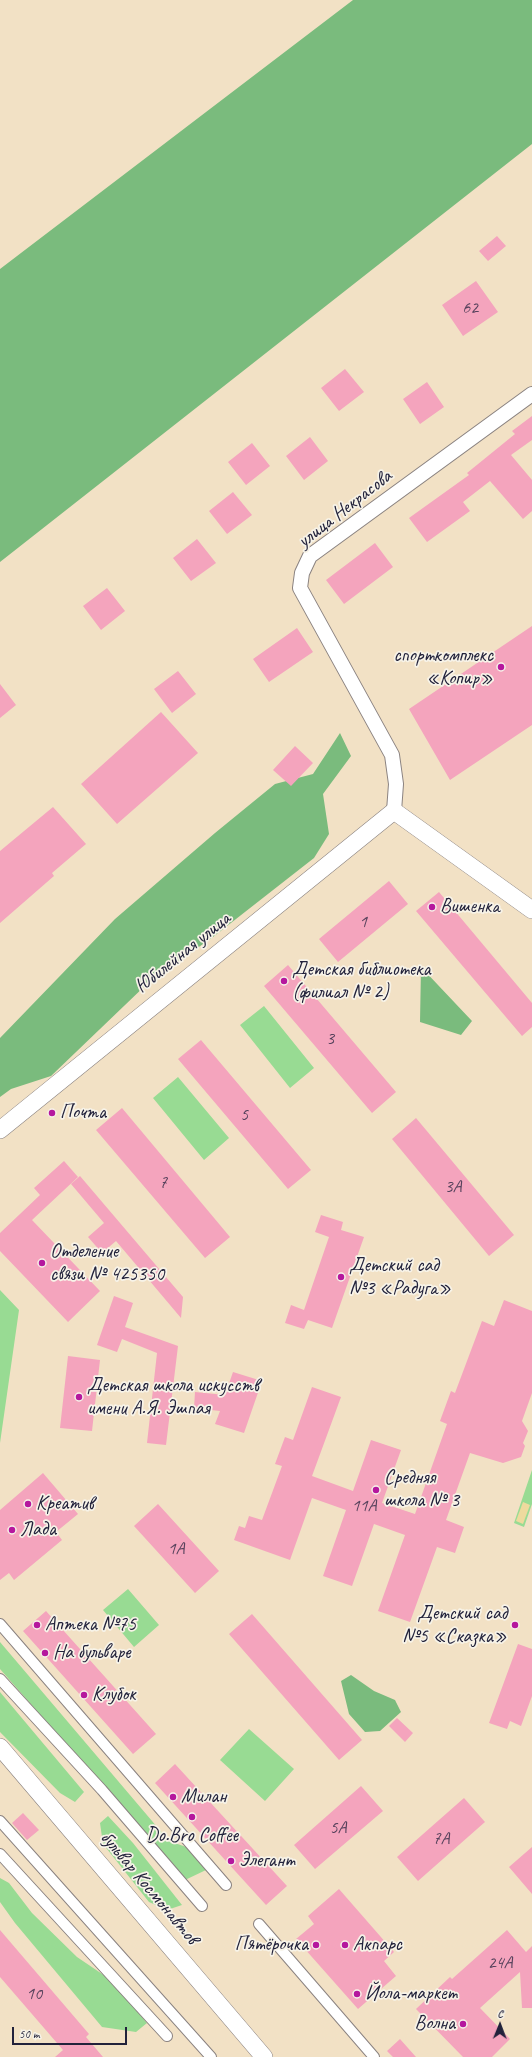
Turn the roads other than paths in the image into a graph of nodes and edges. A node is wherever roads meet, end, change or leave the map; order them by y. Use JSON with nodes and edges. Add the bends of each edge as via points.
{"nodes":[{"id":1,"x":532,"y":394,"type":"edge"},
{"id":2,"x":394,"y":811,"type":"junction"},
{"id":3,"x":532,"y":910,"type":"edge"},
{"id":4,"x":0,"y":1130,"type":"edge"},
{"id":5,"x":0,"y":1624,"type":"edge"},
{"id":6,"x":0,"y":1679,"type":"edge"},
{"id":7,"x":0,"y":1747,"type":"edge"},
{"id":8,"x":0,"y":1821,"type":"edge"},
{"id":9,"x":0,"y":1854,"type":"edge"},
{"id":10,"x":226,"y":1885,"type":"dead end"},
{"id":11,"x":202,"y":1906,"type":"dead end"},
{"id":12,"x":258,"y":1924,"type":"dead end"},
{"id":13,"x":167,"y":2036,"type":"dead end"},
{"id":14,"x":211,"y":2057,"type":"edge"},
{"id":15,"x":264,"y":2057,"type":"edge"},
{"id":16,"x":374,"y":2057,"type":"edge"}],
"edges":[{"from":1,"to":2,"type":"street","name":"улица Некрасова","via":[[310,556],[302,573],[300,588],[392,755],[396,784]]},
{"from":2,"to":3,"type":"street"},
{"from":2,"to":4,"type":"street","name":"Юбилейная улица"},
{"from":5,"to":10,"type":"street"},
{"from":6,"to":11,"type":"street","via":[[102,1790]]},
{"from":7,"to":15,"type":"street","name":"бульвар Космонавтов"},
{"from":8,"to":14,"type":"street"},
{"from":9,"to":13,"type":"street"},
{"from":12,"to":16,"type":"street"}]}
